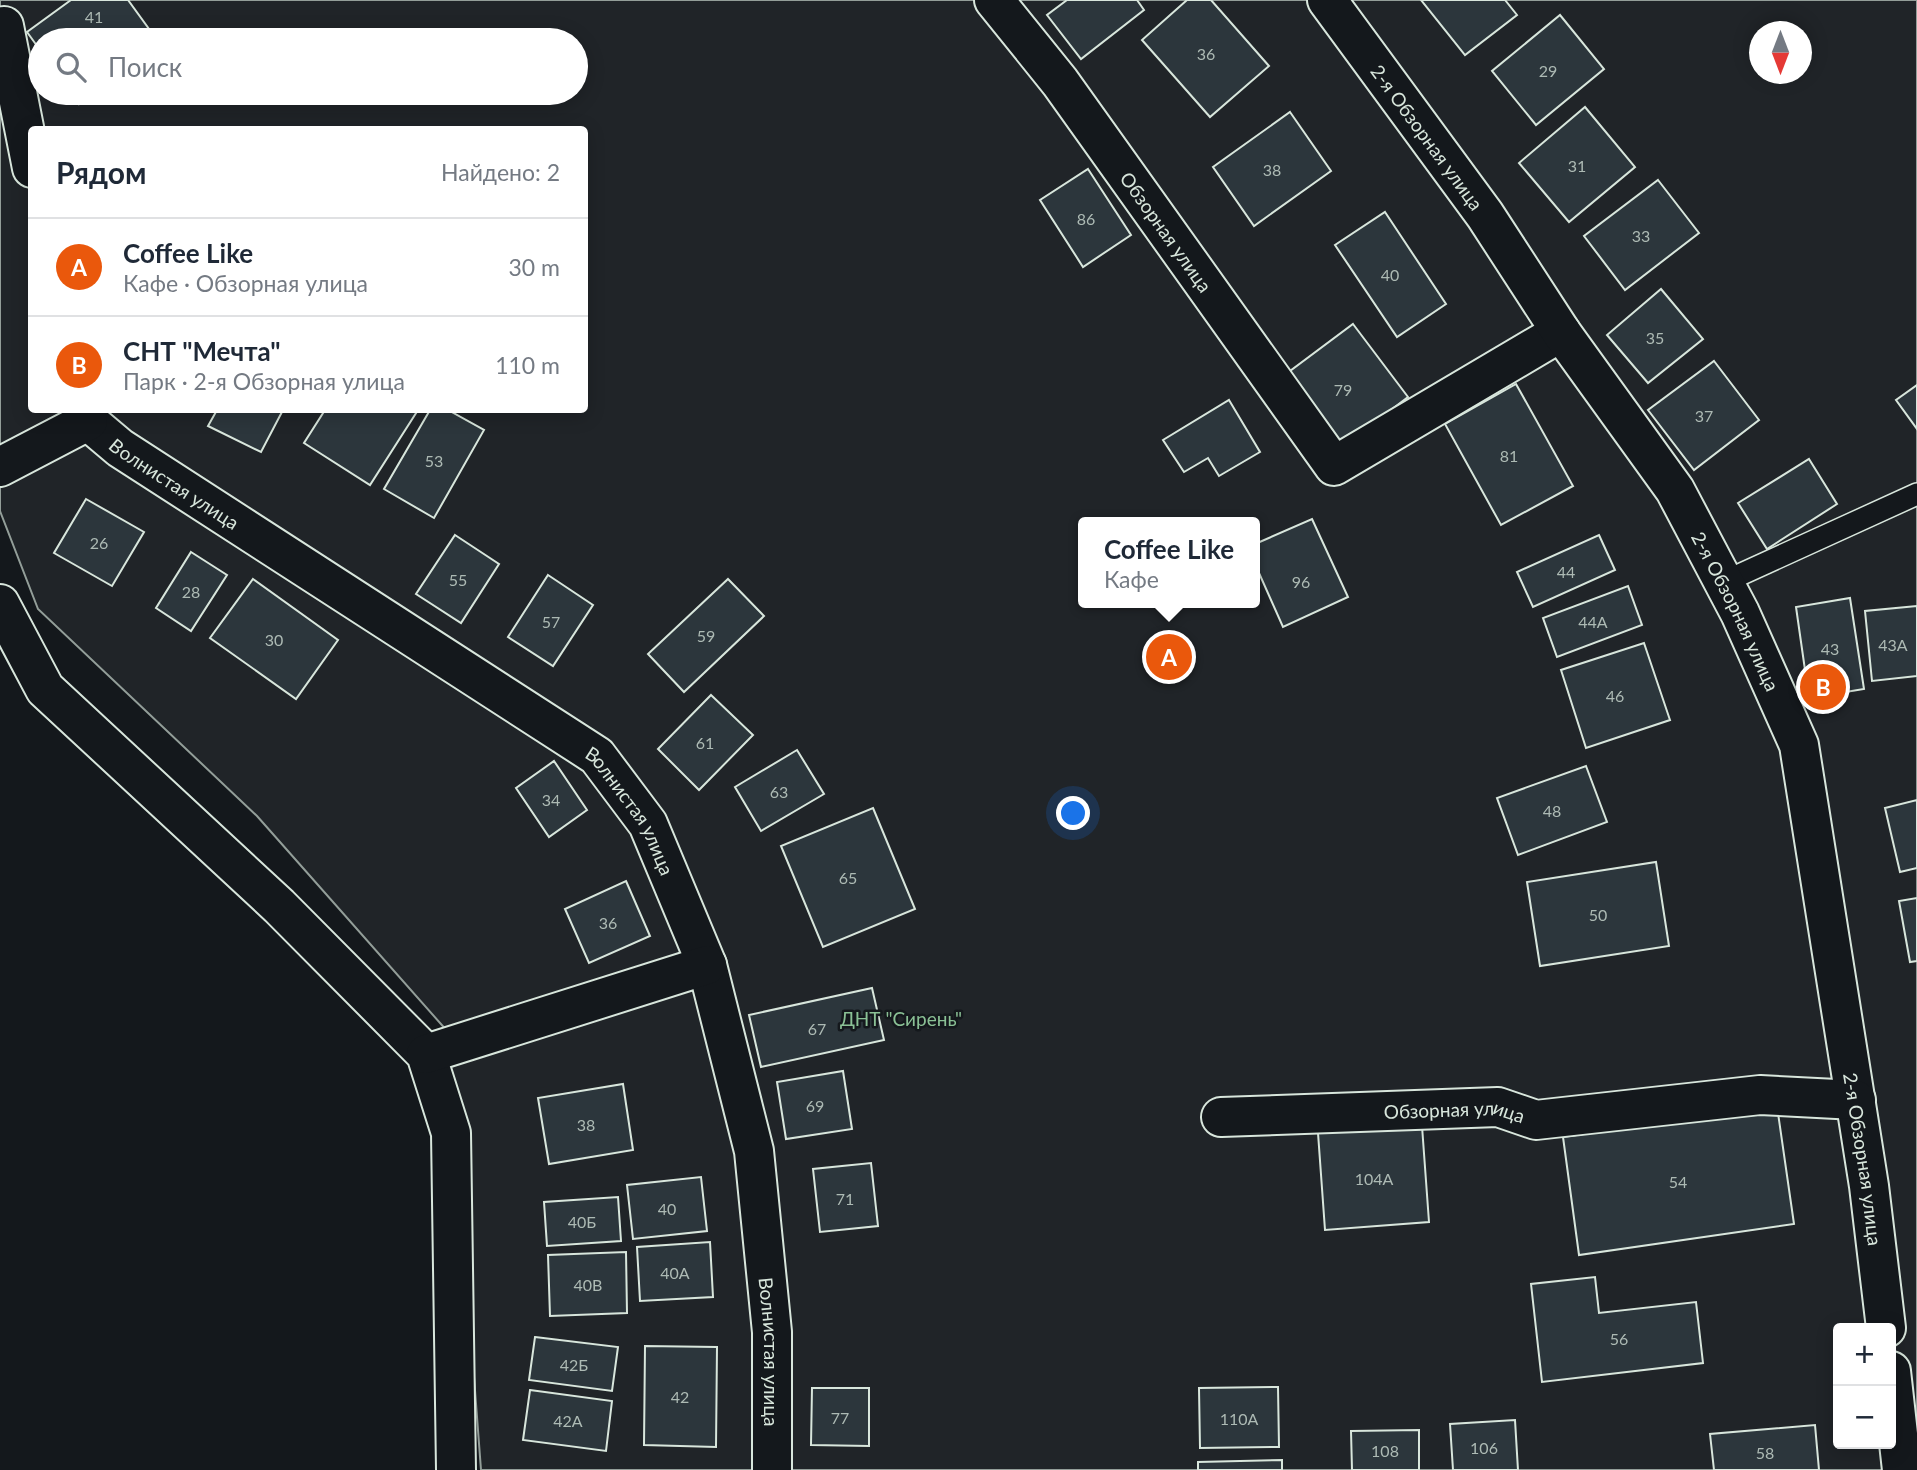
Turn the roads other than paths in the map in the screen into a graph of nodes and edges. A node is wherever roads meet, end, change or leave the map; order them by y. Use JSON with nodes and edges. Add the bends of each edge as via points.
{"nodes":[{"id":1,"x":994,"y":0,"type":"edge"},
{"id":2,"x":1326,"y":0,"type":"edge"},
{"id":3,"x":4,"y":26,"type":"dead end"},
{"id":4,"x":28,"y":148,"type":"edge"},
{"id":5,"x":1561,"y":332,"type":"junction"},
{"id":6,"x":85,"y":415,"type":"edge"},
{"id":7,"x":0,"y":467,"type":"edge"},
{"id":8,"x":1917,"y":494,"type":"edge"},
{"id":9,"x":1724,"y":582,"type":"junction"},
{"id":10,"x":0,"y":604,"type":"edge"},
{"id":11,"x":707,"y":965,"type":"junction"},
{"id":12,"x":426,"y":1054,"type":"junction"},
{"id":13,"x":1856,"y":1100,"type":"junction"},
{"id":14,"x":1221,"y":1117,"type":"dead end"},
{"id":15,"x":1885,"y":1323,"type":"edge"},
{"id":16,"x":1893,"y":1386,"type":"edge"},
{"id":17,"x":456,"y":1470,"type":"edge"},
{"id":18,"x":772,"y":1470,"type":"edge"},
{"id":19,"x":1902,"y":1470,"type":"edge"}],
"edges":[{"from":1,"to":5,"type":"street","name":"Обзорная улица","via":[[1060,82],[1334,466]]},
{"from":2,"to":5,"type":"street","name":"2-я Обзорная улица","via":[[1485,215]]},
{"from":3,"to":4,"type":"street"},
{"from":5,"to":9,"type":"street","name":"2-я Обзорная улица","via":[[1675,491]]},
{"from":6,"to":7,"type":"street"},
{"from":6,"to":11,"type":"street","name":"Волнистая улица","via":[[120,448],[597,756],[648,824]]},
{"from":8,"to":9,"type":"lane"},
{"from":9,"to":13,"type":"street","name":"2-я Обзорная улица","via":[[1799,745]]},
{"from":10,"to":12,"type":"street","via":[[46,689],[279,906]]},
{"from":11,"to":12,"type":"street"},
{"from":11,"to":18,"type":"street","name":"Волнистая улица","via":[[754,1151],[772,1332]]},
{"from":12,"to":17,"type":"street","via":[[451,1133]]},
{"from":13,"to":14,"type":"street","name":"Обзорная улица","via":[[1760,1095],[1536,1120],[1498,1107]]},
{"from":13,"to":15,"type":"street","name":"2-я Обзорная улица"},
{"from":16,"to":19,"type":"street"}]}
